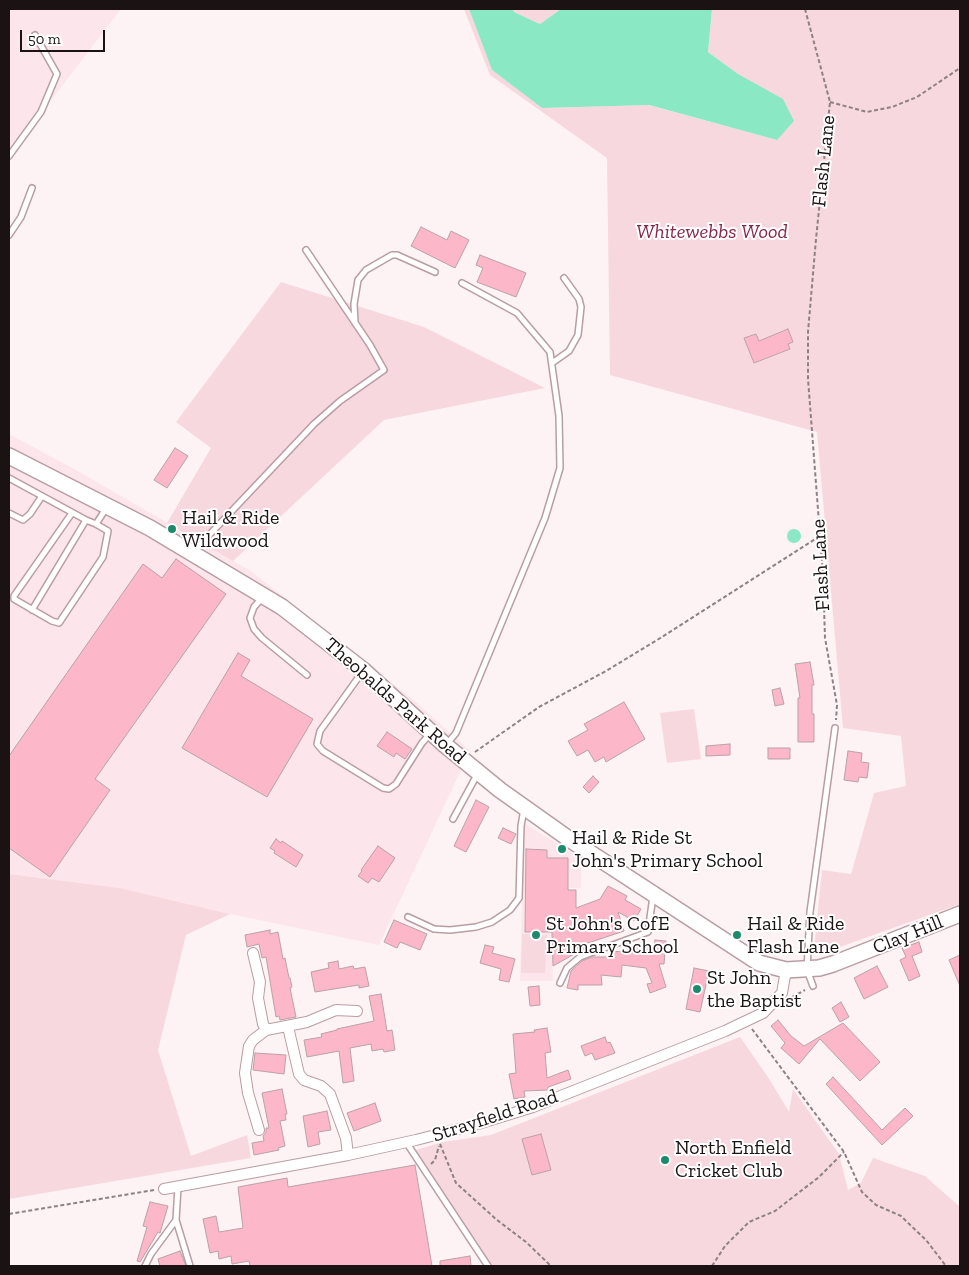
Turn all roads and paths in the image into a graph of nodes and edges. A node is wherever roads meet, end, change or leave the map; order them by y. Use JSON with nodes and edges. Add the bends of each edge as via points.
{"nodes":[{"id":1,"x":806,"y":9,"type":"edge"},
{"id":2,"x":35,"y":35,"type":"dead end"},
{"id":3,"x":960,"y":68,"type":"edge"},
{"id":4,"x":830,"y":102,"type":"junction"},
{"id":5,"x":9,"y":156,"type":"edge"},
{"id":6,"x":32,"y":188,"type":"dead end"},
{"id":7,"x":9,"y":235,"type":"edge"},
{"id":8,"x":306,"y":250,"type":"dead end"},
{"id":9,"x":436,"y":272,"type":"dead end"},
{"id":10,"x":564,"y":278,"type":"dead end"},
{"id":11,"x":462,"y":283,"type":"dead end"},
{"id":12,"x":355,"y":323,"type":"junction"},
{"id":13,"x":552,"y":363,"type":"junction"},
{"id":14,"x":9,"y":456,"type":"edge"},
{"id":15,"x":9,"y":478,"type":"edge"},
{"id":16,"x":42,"y":496,"type":"junction"},
{"id":17,"x":107,"y":506,"type":"junction"},
{"id":18,"x":9,"y":513,"type":"edge"},
{"id":19,"x":72,"y":513,"type":"junction"},
{"id":20,"x":86,"y":520,"type":"junction"},
{"id":21,"x":96,"y":524,"type":"junction"},
{"id":22,"x":820,"y":536,"type":"junction"},
{"id":23,"x":192,"y":553,"type":"junction"},
{"id":24,"x":264,"y":596,"type":"junction"},
{"id":25,"x":32,"y":610,"type":"junction"},
{"id":26,"x":363,"y":670,"type":"junction"},
{"id":27,"x":307,"y":675,"type":"dead end"},
{"id":28,"x":835,"y":728,"type":"joint"},
{"id":29,"x":432,"y":732,"type":"junction"},
{"id":30,"x":446,"y":745,"type":"junction"},
{"id":31,"x":463,"y":760,"type":"junction"},
{"id":32,"x":478,"y":773,"type":"junction"},
{"id":33,"x":524,"y":808,"type":"junction"},
{"id":34,"x":454,"y":819,"type":"dead end"},
{"id":35,"x":654,"y":894,"type":"junction"},
{"id":36,"x":960,"y":914,"type":"edge"},
{"id":37,"x":408,"y":916,"type":"dead end"},
{"id":38,"x":253,"y":953,"type":"dead end"},
{"id":39,"x":769,"y":967,"type":"joint"},
{"id":40,"x":786,"y":970,"type":"junction"},
{"id":41,"x":807,"y":970,"type":"junction"},
{"id":42,"x":560,"y":983,"type":"dead end"},
{"id":43,"x":813,"y":986,"type":"joint"},
{"id":44,"x":777,"y":1000,"type":"junction"},
{"id":45,"x":357,"y":1011,"type":"dead end"},
{"id":46,"x":745,"y":1022,"type":"junction"},
{"id":47,"x":288,"y":1027,"type":"junction"},
{"id":48,"x":266,"y":1030,"type":"junction"},
{"id":49,"x":259,"y":1130,"type":"dead end"},
{"id":50,"x":406,"y":1142,"type":"junction"},
{"id":51,"x":844,"y":1152,"type":"junction"},
{"id":52,"x":348,"y":1155,"type":"junction"},
{"id":53,"x":424,"y":1172,"type":"junction"},
{"id":54,"x":178,"y":1186,"type":"junction"},
{"id":55,"x":164,"y":1188,"type":"joint"},
{"id":56,"x":9,"y":1214,"type":"edge"},
{"id":57,"x":176,"y":1220,"type":"junction"},
{"id":58,"x":145,"y":1266,"type":"edge"},
{"id":59,"x":190,"y":1266,"type":"edge"},
{"id":60,"x":488,"y":1266,"type":"edge"},
{"id":61,"x":551,"y":1266,"type":"edge"},
{"id":62,"x":712,"y":1266,"type":"edge"},
{"id":63,"x":946,"y":1266,"type":"edge"}],
"edges":[{"from":1,"to":4,"type":"path"},
{"from":2,"to":5,"type":"lane","via":[[57,74],[41,112]]},
{"from":3,"to":4,"type":"path","via":[[917,97],[892,107],[867,112]]},
{"from":4,"to":22,"type":"path","name":"Flash Lane","via":[[808,332],[808,379]]},
{"from":6,"to":7,"type":"lane"},
{"from":8,"to":12,"type":"lane"},
{"from":9,"to":12,"type":"lane","via":[[397,255],[366,270],[358,280]]},
{"from":10,"to":13,"type":"lane","via":[[581,307],[578,335],[569,351]]},
{"from":11,"to":13,"type":"lane","via":[[517,313],[550,352]]},
{"from":12,"to":23,"type":"lane","via":[[384,370],[314,424]]},
{"from":13,"to":30,"type":"lane","via":[[559,416],[560,468],[538,536],[456,733]]},
{"from":14,"to":17,"type":"street","name":"Theobalds Park Road"},
{"from":15,"to":16,"type":"lane"},
{"from":16,"to":18,"type":"lane","via":[[23,520]]},
{"from":16,"to":19,"type":"lane"},
{"from":17,"to":21,"type":"lane"},
{"from":17,"to":23,"type":"street","name":"Theobalds Park Road"},
{"from":19,"to":20,"type":"lane"},
{"from":19,"to":25,"type":"lane","via":[[14,596]]},
{"from":20,"to":21,"type":"lane"},
{"from":20,"to":25,"type":"lane"},
{"from":21,"to":25,"type":"lane","via":[[108,531],[103,557],[59,623]]},
{"from":22,"to":28,"type":"path","name":"Flash Lane","via":[[825,638],[837,705]]},
{"from":22,"to":31,"type":"path","via":[[638,652],[539,707]]},
{"from":23,"to":24,"type":"street","name":"Theobalds Park Road"},
{"from":24,"to":26,"type":"street","name":"Theobalds Park Road"},
{"from":24,"to":27,"type":"lane","via":[[254,607],[250,618],[254,629]]},
{"from":26,"to":29,"type":"street","name":"Theobalds Park Road"},
{"from":26,"to":29,"type":"lane","via":[[320,731],[317,744],[323,751],[389,789],[396,784]]},
{"from":28,"to":41,"type":"lane","via":[[810,912]]},
{"from":29,"to":30,"type":"street","name":"Theobalds Park Road"},
{"from":30,"to":31,"type":"street","name":"Theobalds Park Road"},
{"from":31,"to":32,"type":"street","name":"Theobalds Park Road"},
{"from":32,"to":33,"type":"street","name":"Theobalds Park Road"},
{"from":32,"to":34,"type":"lane"},
{"from":33,"to":35,"type":"street","name":"Theobalds Park Road"},
{"from":33,"to":37,"type":"lane","via":[[519,898],[510,910],[492,922],[450,930],[434,929]]},
{"from":35,"to":39,"type":"street","name":"Theobalds Park Road","via":[[750,958]]},
{"from":35,"to":42,"type":"lane","via":[[648,932],[580,957],[566,968]]},
{"from":36,"to":41,"type":"street","name":"Clay Hill","via":[[833,964]]},
{"from":38,"to":48,"type":"street","via":[[260,982],[258,998]]},
{"from":39,"to":40,"type":"street","name":"Clay Hill"},
{"from":40,"to":41,"type":"street","name":"Clay Hill"},
{"from":40,"to":44,"type":"street","via":[[782,993]]},
{"from":41,"to":43,"type":"lane"},
{"from":43,"to":44,"type":"path","via":[[792,997]]},
{"from":44,"to":46,"type":"street","name":"Strayfield Road","via":[[763,1013]]},
{"from":45,"to":47,"type":"street","via":[[336,1010]]},
{"from":46,"to":50,"type":"street","name":"Strayfield Road","via":[[533,1107]]},
{"from":46,"to":51,"type":"path"},
{"from":47,"to":48,"type":"street"},
{"from":47,"to":52,"type":"street","via":[[299,1074],[330,1094],[346,1138]]},
{"from":48,"to":49,"type":"street","via":[[249,1046],[245,1064],[248,1093]]},
{"from":50,"to":52,"type":"street","name":"Strayfield Road"},
{"from":50,"to":53,"type":"lane"},
{"from":51,"to":62,"type":"path","via":[[775,1211],[749,1222],[725,1246]]},
{"from":51,"to":63,"type":"path","via":[[862,1192],[876,1205],[901,1216],[926,1240]]},
{"from":52,"to":54,"type":"street","name":"Strayfield Road"},
{"from":53,"to":60,"type":"lane"},
{"from":53,"to":61,"type":"path","via":[[435,1160],[440,1144],[456,1183]]},
{"from":54,"to":55,"type":"street","name":"Strayfield Road"},
{"from":54,"to":57,"type":"lane"},
{"from":55,"to":56,"type":"path"},
{"from":57,"to":58,"type":"lane"},
{"from":57,"to":59,"type":"lane"}]}
